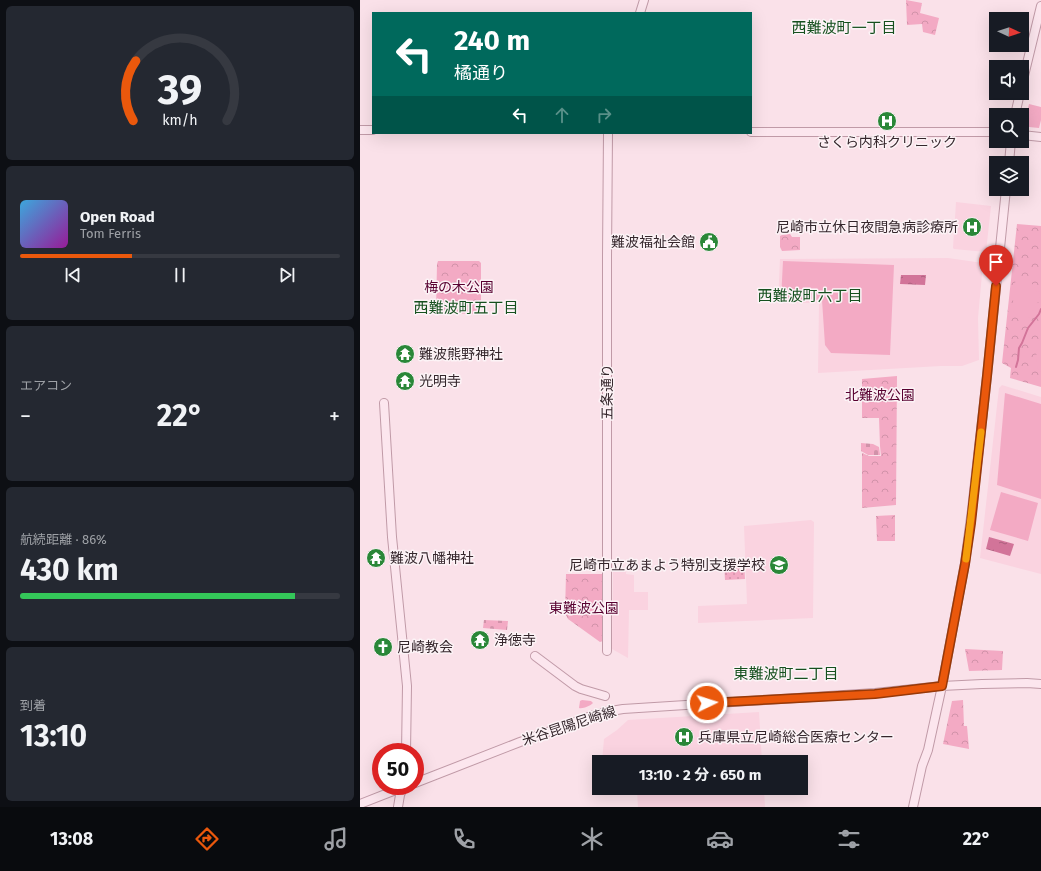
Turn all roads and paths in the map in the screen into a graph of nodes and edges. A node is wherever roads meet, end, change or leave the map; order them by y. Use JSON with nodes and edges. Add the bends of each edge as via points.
{"nodes":[{"id":1,"x":644,"y":0,"type":"edge"},
{"id":2,"x":1041,"y":6,"type":"edge"},
{"id":3,"x":640,"y":12,"type":"edge"},
{"id":4,"x":1028,"y":60,"type":"edge"},
{"id":5,"x":360,"y":130,"type":"edge"},
{"id":6,"x":372,"y":130,"type":"edge"},
{"id":7,"x":752,"y":132,"type":"edge"},
{"id":8,"x":989,"y":132,"type":"edge"},
{"id":9,"x":608,"y":134,"type":"edge"},
{"id":10,"x":1029,"y":136,"type":"edge"},
{"id":11,"x":1041,"y":137,"type":"edge"},
{"id":12,"x":1005,"y":196,"type":"edge"},
{"id":13,"x":384,"y":403,"type":"dead end"},
{"id":14,"x":606,"y":651,"type":"dead end"},
{"id":15,"x":535,"y":656,"type":"dead end"},
{"id":16,"x":1041,"y":684,"type":"edge"},
{"id":17,"x":942,"y":686,"type":"junction"},
{"id":18,"x":605,"y":696,"type":"dead end"},
{"id":19,"x":406,"y":743,"type":"edge"},
{"id":20,"x":424,"y":780,"type":"edge"},
{"id":21,"x":382,"y":795,"type":"edge"},
{"id":22,"x":400,"y":795,"type":"edge"},
{"id":23,"x":360,"y":804,"type":"edge"},
{"id":24,"x":398,"y":807,"type":"edge"},
{"id":25,"x":913,"y":807,"type":"edge"}],
"edges":[{"from":1,"to":3,"type":"street"},
{"from":2,"to":4,"type":"street"},
{"from":5,"to":6,"type":"street"},
{"from":7,"to":8,"type":"street"},
{"from":9,"to":14,"type":"street","name":"五条通り"},
{"from":10,"to":11,"type":"street"},
{"from":12,"to":17,"type":"street","via":[[971,523]]},
{"from":13,"to":19,"type":"street","via":[[392,537],[407,683]]},
{"from":15,"to":18,"type":"street","via":[[575,686]]},
{"from":16,"to":17,"type":"street","name":"米谷昆陽尼崎線"},
{"from":17,"to":20,"type":"street","name":"米谷昆陽尼崎線","via":[[875,694],[611,711],[594,715]]},
{"from":17,"to":25,"type":"street"},
{"from":21,"to":23,"type":"street"},
{"from":22,"to":24,"type":"street"}]}
